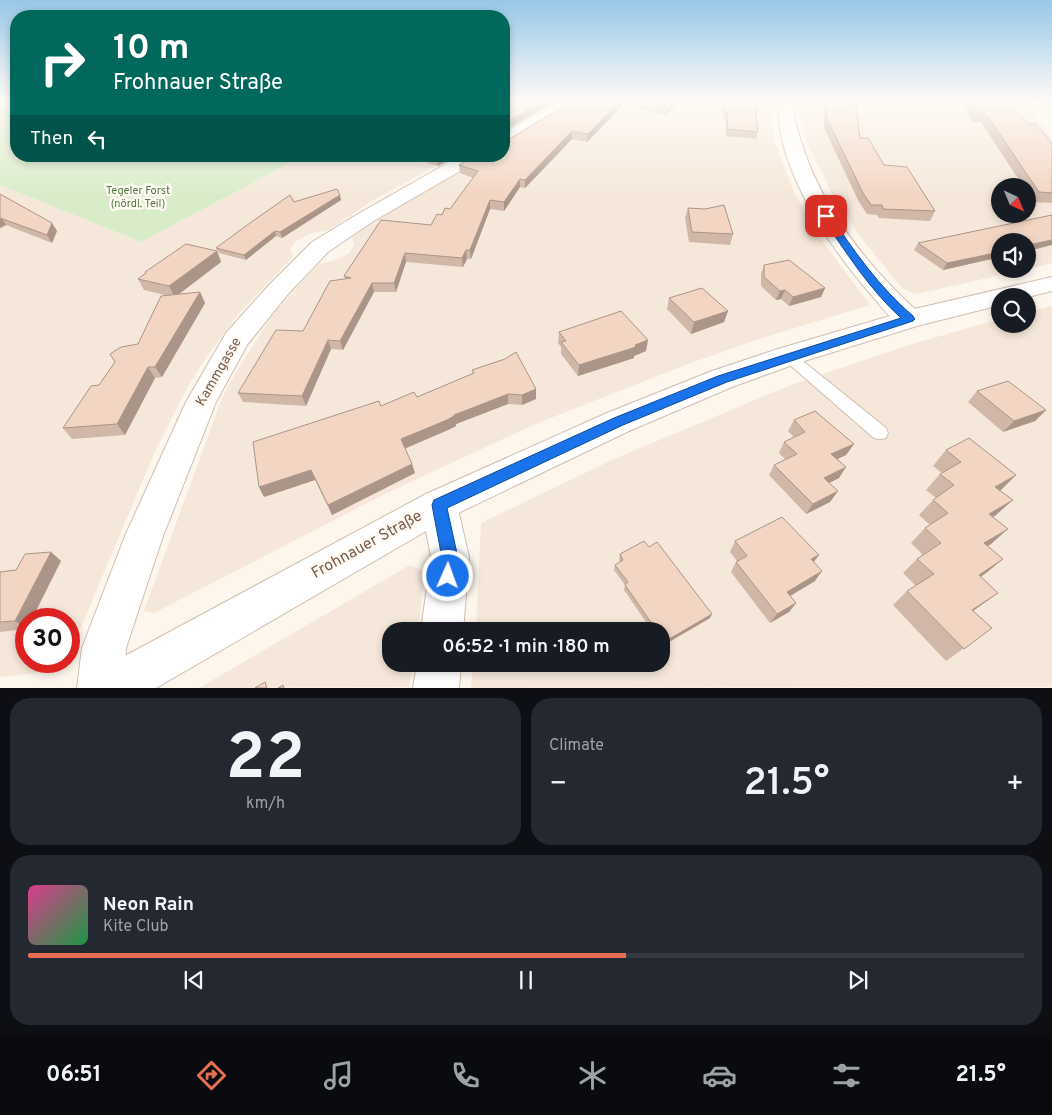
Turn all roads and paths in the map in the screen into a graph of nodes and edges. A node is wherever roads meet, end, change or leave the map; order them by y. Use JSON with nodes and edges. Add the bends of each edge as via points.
{"nodes":[{"id":1,"x":788,"y":132,"type":"edge"},
{"id":2,"x":462,"y":162,"type":"edge"},
{"id":3,"x":1052,"y":284,"type":"edge"},
{"id":4,"x":1035,"y":288,"type":"edge"},
{"id":5,"x":991,"y":299,"type":"edge"},
{"id":6,"x":910,"y":319,"type":"junction"},
{"id":7,"x":788,"y":356,"type":"junction"},
{"id":8,"x":880,"y":433,"type":"dead end"},
{"id":9,"x":439,"y":505,"type":"junction"},
{"id":10,"x":443,"y":622,"type":"edge"},
{"id":11,"x":438,"y":672,"type":"edge"},
{"id":12,"x":100,"y":688,"type":"edge"},
{"id":13,"x":111,"y":688,"type":"edge"},
{"id":14,"x":436,"y":688,"type":"edge"}],
"edges":[{"from":1,"to":6,"type":"street","via":[[793,152],[816,202],[864,272]]},
{"from":2,"to":12,"type":"street","name":"Kammgasse","via":[[320,247],[236,340],[201,402],[144,536],[104,648]]},
{"from":3,"to":4,"type":"street","name":"Frohnauer Straße"},
{"from":5,"to":6,"type":"street","name":"Frohnauer Straße"},
{"from":6,"to":7,"type":"street","name":"Frohnauer Straße"},
{"from":7,"to":8,"type":"lane"},
{"from":7,"to":9,"type":"street","name":"Frohnauer Straße","via":[[618,422]]},
{"from":9,"to":10,"type":"street","via":[[450,558]]},
{"from":9,"to":13,"type":"street","name":"Frohnauer Straße"},
{"from":11,"to":14,"type":"street"}]}
